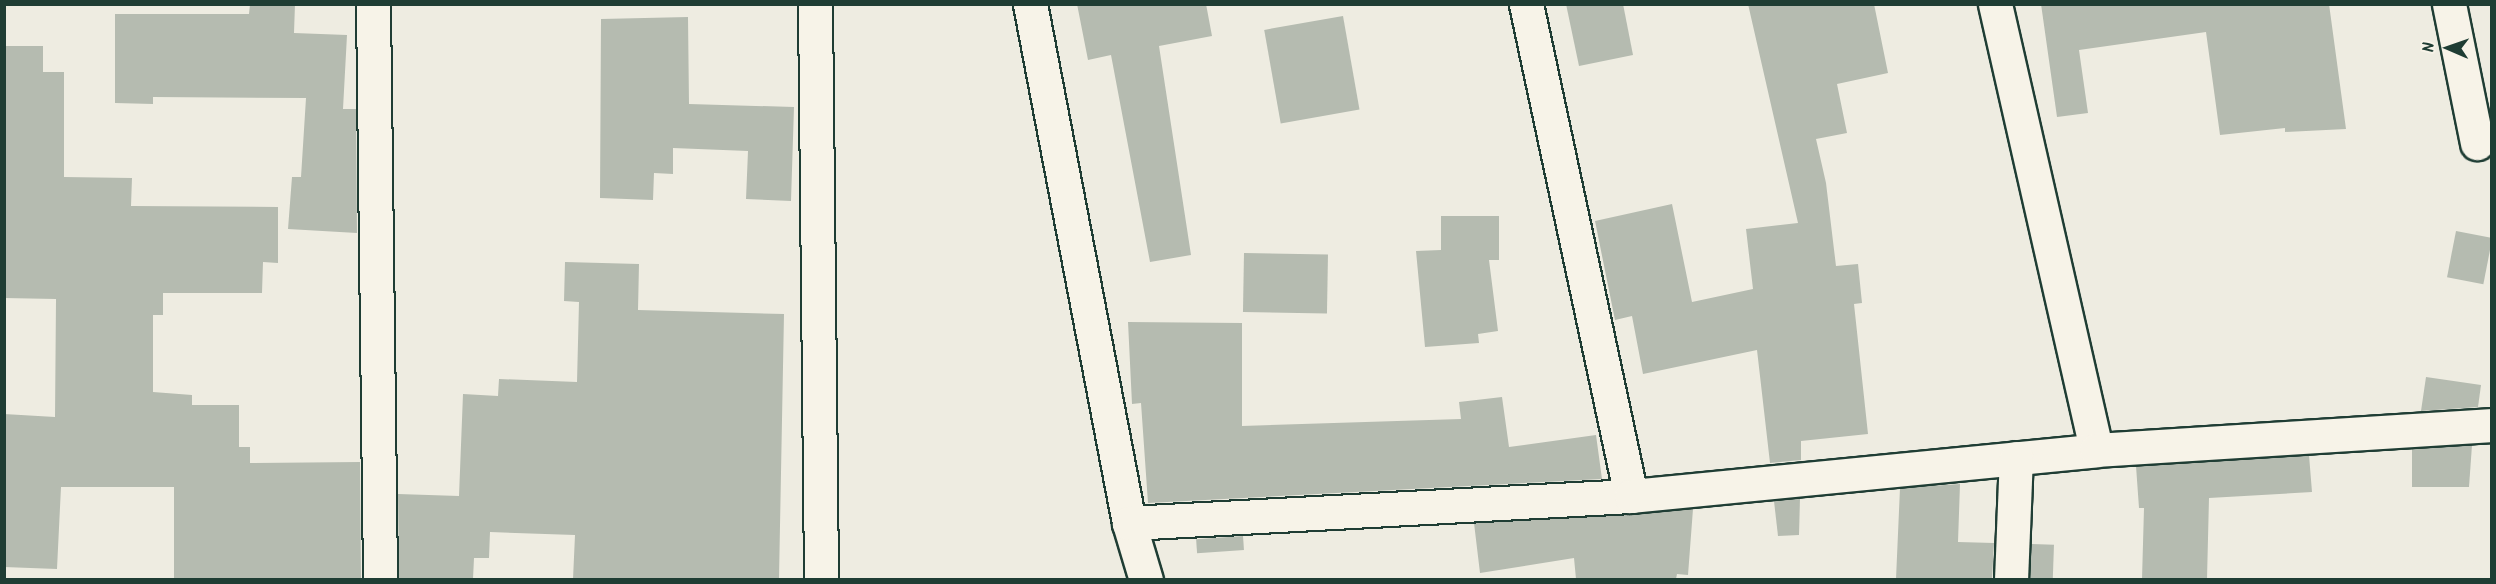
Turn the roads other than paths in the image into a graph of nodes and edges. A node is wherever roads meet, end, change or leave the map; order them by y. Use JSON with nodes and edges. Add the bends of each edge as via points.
{"nodes":[{"id":1,"x":373,"y":4,"type":"edge"},
{"id":2,"x":815,"y":4,"type":"edge"},
{"id":3,"x":1030,"y":4,"type":"edge"},
{"id":4,"x":1526,"y":4,"type":"edge"},
{"id":5,"x":1995,"y":4,"type":"edge"},
{"id":6,"x":2449,"y":4,"type":"edge"},
{"id":7,"x":2476,"y":143,"type":"dead end"},
{"id":8,"x":2492,"y":425,"type":"edge"},
{"id":9,"x":2096,"y":450,"type":"junction"},
{"id":10,"x":2016,"y":458,"type":"junction"},
{"id":11,"x":1631,"y":496,"type":"junction"},
{"id":12,"x":1129,"y":523,"type":"junction"},
{"id":13,"x":380,"y":579,"type":"edge"},
{"id":14,"x":821,"y":579,"type":"edge"},
{"id":15,"x":1146,"y":579,"type":"edge"},
{"id":16,"x":2011,"y":579,"type":"edge"}],
"edges":[{"from":1,"to":13,"type":"street"},
{"from":2,"to":14,"type":"street"},
{"from":3,"to":12,"type":"street"},
{"from":4,"to":11,"type":"street"},
{"from":5,"to":9,"type":"street"},
{"from":6,"to":7,"type":"street"},
{"from":8,"to":9,"type":"street"},
{"from":9,"to":10,"type":"street"},
{"from":10,"to":11,"type":"street"},
{"from":10,"to":16,"type":"street"},
{"from":11,"to":12,"type":"street"},
{"from":12,"to":15,"type":"street"}]}
